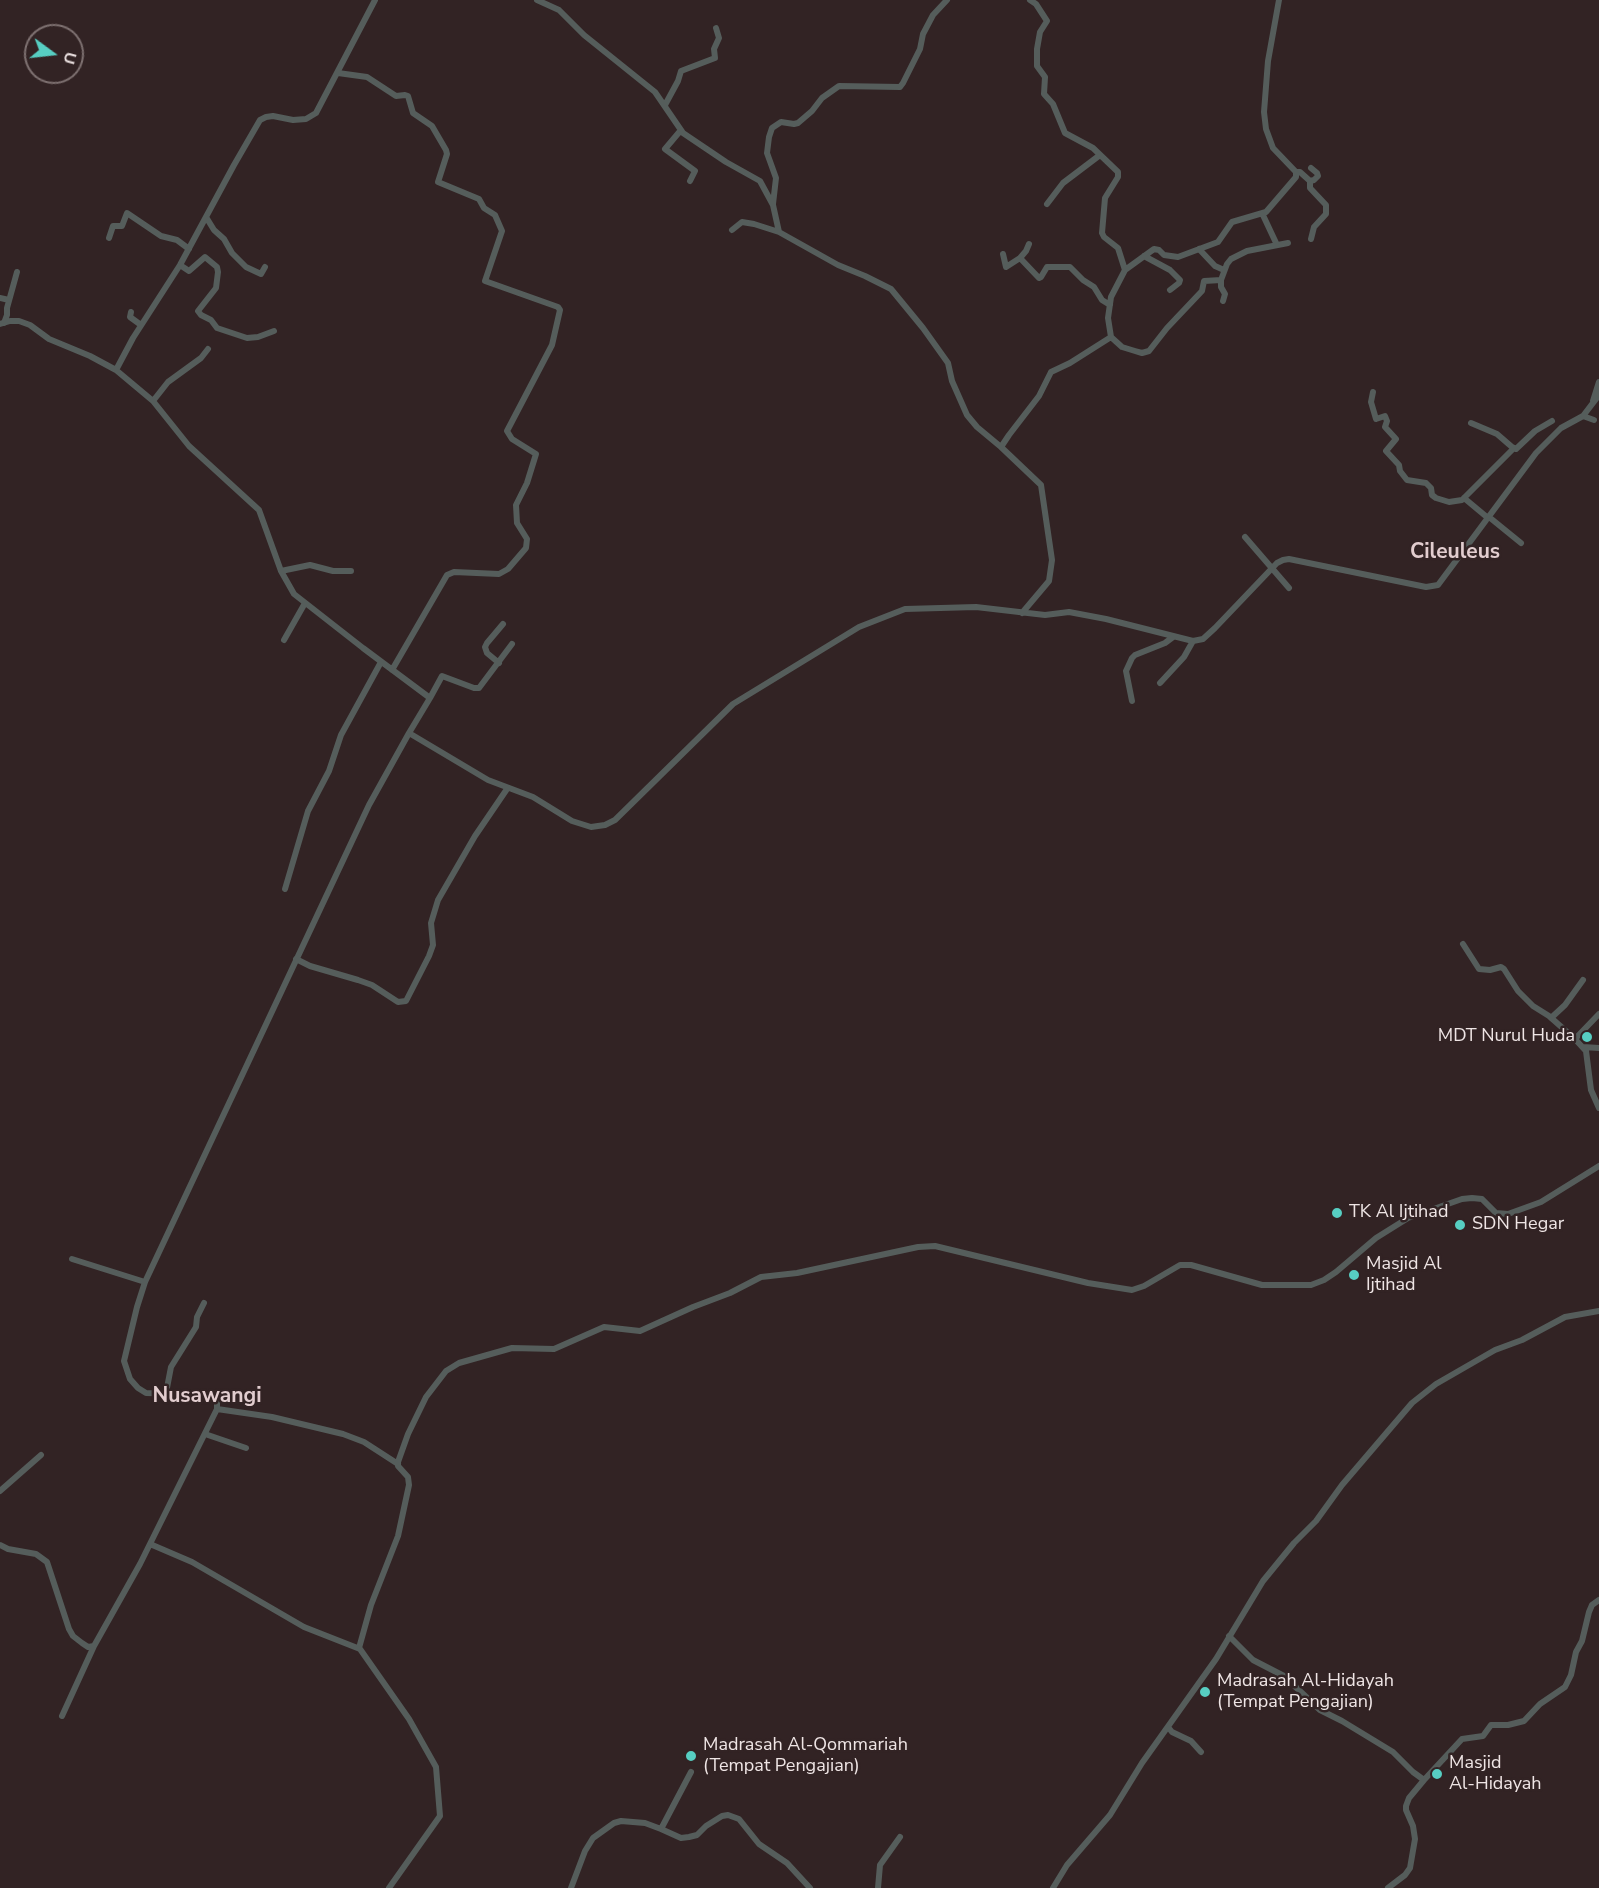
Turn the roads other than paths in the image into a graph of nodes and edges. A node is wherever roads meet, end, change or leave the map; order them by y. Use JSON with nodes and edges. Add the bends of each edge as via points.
{"nodes":[{"id":1,"x":375,"y":0,"type":"edge"},
{"id":2,"x":537,"y":0,"type":"edge"},
{"id":3,"x":947,"y":0,"type":"edge"},
{"id":4,"x":1030,"y":0,"type":"edge"},
{"id":5,"x":1279,"y":0,"type":"edge"},
{"id":6,"x":716,"y":28,"type":"dead end"},
{"id":7,"x":338,"y":73,"type":"junction"},
{"id":8,"x":665,"y":105,"type":"junction"},
{"id":9,"x":681,"y":130,"type":"junction"},
{"id":10,"x":1100,"y":154,"type":"junction"},
{"id":11,"x":1311,"y":168,"type":"dead end"},
{"id":12,"x":1296,"y":172,"type":"junction"},
{"id":13,"x":690,"y":181,"type":"dead end"},
{"id":14,"x":1310,"y":181,"type":"junction"},
{"id":15,"x":1047,"y":204,"type":"dead end"},
{"id":16,"x":773,"y":205,"type":"junction"},
{"id":17,"x":1262,"y":213,"type":"junction"},
{"id":18,"x":206,"y":217,"type":"junction"},
{"id":19,"x":732,"y":230,"type":"dead end"},
{"id":20,"x":779,"y":232,"type":"junction"},
{"id":21,"x":109,"y":238,"type":"dead end"},
{"id":22,"x":1311,"y":239,"type":"dead end"},
{"id":23,"x":1288,"y":243,"type":"dead end"},
{"id":24,"x":1029,"y":244,"type":"dead end"},
{"id":25,"x":1277,"y":245,"type":"junction"},
{"id":26,"x":189,"y":249,"type":"junction"},
{"id":27,"x":1199,"y":249,"type":"junction"},
{"id":28,"x":1003,"y":254,"type":"dead end"},
{"id":29,"x":1143,"y":256,"type":"junction"},
{"id":30,"x":1020,"y":258,"type":"junction"},
{"id":31,"x":180,"y":266,"type":"junction"},
{"id":32,"x":265,"y":267,"type":"dead end"},
{"id":33,"x":1125,"y":270,"type":"junction"},
{"id":34,"x":1224,"y":270,"type":"junction"},
{"id":35,"x":17,"y":272,"type":"dead end"},
{"id":36,"x":1221,"y":280,"type":"junction"},
{"id":37,"x":1170,"y":290,"type":"dead end"},
{"id":38,"x":163,"y":292,"type":"junction"},
{"id":39,"x":170,"y":296,"type":"dead end"},
{"id":40,"x":0,"y":298,"type":"edge"},
{"id":41,"x":9,"y":300,"type":"junction"},
{"id":42,"x":1223,"y":301,"type":"dead end"},
{"id":43,"x":1110,"y":305,"type":"junction"},
{"id":44,"x":131,"y":312,"type":"dead end"},
{"id":45,"x":2,"y":323,"type":"edge"},
{"id":46,"x":141,"y":325,"type":"junction"},
{"id":47,"x":274,"y":331,"type":"dead end"},
{"id":48,"x":1111,"y":337,"type":"junction"},
{"id":49,"x":208,"y":350,"type":"dead end"},
{"id":50,"x":116,"y":370,"type":"junction"},
{"id":51,"x":1599,"y":382,"type":"edge"},
{"id":52,"x":1373,"y":392,"type":"dead end"},
{"id":53,"x":1599,"y":395,"type":"edge"},
{"id":54,"x":153,"y":401,"type":"junction"},
{"id":55,"x":1593,"y":401,"type":"junction"},
{"id":56,"x":1583,"y":416,"type":"junction"},
{"id":57,"x":1594,"y":420,"type":"dead end"},
{"id":58,"x":1552,"y":421,"type":"dead end"},
{"id":59,"x":1471,"y":423,"type":"dead end"},
{"id":60,"x":1001,"y":447,"type":"junction"},
{"id":61,"x":1514,"y":448,"type":"junction"},
{"id":62,"x":1464,"y":498,"type":"junction"},
{"id":63,"x":1489,"y":517,"type":"junction"},
{"id":64,"x":1245,"y":537,"type":"dead end"},
{"id":65,"x":1521,"y":543,"type":"dead end"},
{"id":66,"x":1271,"y":569,"type":"junction"},
{"id":67,"x":281,"y":571,"type":"junction"},
{"id":68,"x":351,"y":571,"type":"dead end"},
{"id":69,"x":1289,"y":588,"type":"dead end"},
{"id":70,"x":305,"y":603,"type":"junction"},
{"id":71,"x":1022,"y":614,"type":"junction"},
{"id":72,"x":502,"y":624,"type":"dead end"},
{"id":73,"x":1173,"y":637,"type":"junction"},
{"id":74,"x":284,"y":640,"type":"dead end"},
{"id":75,"x":1193,"y":641,"type":"junction"},
{"id":76,"x":512,"y":644,"type":"dead end"},
{"id":77,"x":381,"y":662,"type":"junction"},
{"id":78,"x":499,"y":663,"type":"junction"},
{"id":79,"x":392,"y":670,"type":"junction"},
{"id":80,"x":1160,"y":683,"type":"dead end"},
{"id":81,"x":430,"y":698,"type":"junction"},
{"id":82,"x":1132,"y":701,"type":"dead end"},
{"id":83,"x":409,"y":733,"type":"junction"},
{"id":84,"x":507,"y":789,"type":"junction"},
{"id":85,"x":285,"y":889,"type":"dead end"},
{"id":86,"x":1463,"y":944,"type":"dead end"},
{"id":87,"x":296,"y":959,"type":"junction"},
{"id":88,"x":1583,"y":980,"type":"dead end"},
{"id":89,"x":1599,"y":1014,"type":"edge"},
{"id":90,"x":1551,"y":1018,"type":"junction"},
{"id":91,"x":1575,"y":1039,"type":"junction"},
{"id":92,"x":1583,"y":1047,"type":"junction"},
{"id":93,"x":1599,"y":1048,"type":"edge"},
{"id":94,"x":1599,"y":1108,"type":"edge"},
{"id":95,"x":1599,"y":1166,"type":"edge"},
{"id":96,"x":72,"y":1258,"type":"dead end"},
{"id":97,"x":145,"y":1282,"type":"junction"},
{"id":98,"x":204,"y":1303,"type":"dead end"},
{"id":99,"x":1599,"y":1311,"type":"edge"},
{"id":100,"x":166,"y":1393,"type":"junction"},
{"id":101,"x":217,"y":1409,"type":"junction"},
{"id":102,"x":205,"y":1434,"type":"junction"},
{"id":103,"x":246,"y":1448,"type":"dead end"},
{"id":104,"x":41,"y":1455,"type":"dead end"},
{"id":105,"x":398,"y":1464,"type":"junction"},
{"id":106,"x":0,"y":1490,"type":"edge"},
{"id":107,"x":150,"y":1544,"type":"junction"},
{"id":108,"x":0,"y":1545,"type":"edge"},
{"id":109,"x":1599,"y":1600,"type":"edge"},
{"id":110,"x":1229,"y":1636,"type":"junction"},
{"id":111,"x":94,"y":1646,"type":"junction"},
{"id":112,"x":359,"y":1648,"type":"junction"},
{"id":113,"x":62,"y":1716,"type":"dead end"},
{"id":114,"x":1168,"y":1727,"type":"junction"},
{"id":115,"x":1201,"y":1752,"type":"dead end"},
{"id":116,"x":691,"y":1772,"type":"dead end"},
{"id":117,"x":1424,"y":1780,"type":"junction"},
{"id":118,"x":661,"y":1829,"type":"junction"},
{"id":119,"x":900,"y":1837,"type":"dead end"},
{"id":120,"x":389,"y":1888,"type":"edge"},
{"id":121,"x":571,"y":1888,"type":"edge"},
{"id":122,"x":810,"y":1888,"type":"edge"},
{"id":123,"x":878,"y":1888,"type":"edge"},
{"id":124,"x":1053,"y":1888,"type":"edge"},
{"id":125,"x":1388,"y":1888,"type":"edge"}],
"edges":[{"from":1,"to":7,"type":"street"},
{"from":2,"to":8,"type":"street","via":[[559,10],[655,92]]},
{"from":3,"to":16,"type":"street","via":[[925,30],[902,85],[840,86],[798,123],[781,122],[772,128],[767,153],[776,174]]},
{"from":4,"to":10,"type":"street","via":[[1047,21],[1037,49],[1037,66],[1045,77],[1044,94],[1054,106],[1065,133]]},
{"from":5,"to":12,"type":"street","via":[[1264,112],[1274,148]]},
{"from":6,"to":8,"type":"street","via":[[715,58],[681,71]]},
{"from":7,"to":18,"type":"street","via":[[310,118],[273,116],[260,120]]},
{"from":7,"to":79,"type":"street","via":[[367,77],[395,95],[408,96],[414,114],[432,126],[446,150],[438,182],[479,199],[496,216],[502,231],[485,281],[560,310],[552,345],[507,431],[512,439],[536,454],[516,505],[518,523],[527,539],[526,548],[499,574],[448,574]]},
{"from":8,"to":9,"type":"street"},
{"from":9,"to":13,"type":"street","via":[[665,149],[695,171]]},
{"from":9,"to":16,"type":"street","via":[[754,177]]},
{"from":10,"to":15,"type":"street","via":[[1063,183]]},
{"from":10,"to":33,"type":"street","via":[[1119,174],[1105,198],[1103,235],[1118,248]]},
{"from":11,"to":14,"type":"street","via":[[1318,176]]},
{"from":12,"to":14,"type":"street"},
{"from":12,"to":17,"type":"street"},
{"from":14,"to":22,"type":"street","via":[[1310,188],[1326,205],[1325,216],[1314,227]]},
{"from":16,"to":20,"type":"street"},
{"from":17,"to":25,"type":"street"},
{"from":17,"to":27,"type":"street","via":[[1232,222],[1218,242]]},
{"from":18,"to":26,"type":"street"},
{"from":18,"to":32,"type":"street","via":[[247,268],[261,274]]},
{"from":19,"to":20,"type":"street","via":[[742,222]]},
{"from":20,"to":60,"type":"street","via":[[891,289],[948,363],[967,415]]},
{"from":21,"to":26,"type":"street","via":[[113,226],[122,226],[127,213],[160,236],[177,240]]},
{"from":23,"to":25,"type":"street"},
{"from":24,"to":30,"type":"street"},
{"from":25,"to":34,"type":"street","via":[[1241,254],[1229,261]]},
{"from":26,"to":31,"type":"street"},
{"from":27,"to":29,"type":"street","via":[[1178,257],[1156,249]]},
{"from":27,"to":34,"type":"street"},
{"from":28,"to":30,"type":"street","via":[[1007,268]]},
{"from":29,"to":33,"type":"street"},
{"from":29,"to":37,"type":"street","via":[[1180,280]]},
{"from":30,"to":43,"type":"street","via":[[1039,278],[1046,267],[1070,267]]},
{"from":31,"to":38,"type":"street"},
{"from":31,"to":47,"type":"street","via":[[189,271],[205,257],[216,267],[216,288],[198,311],[217,328],[247,338]]},
{"from":33,"to":43,"type":"street"},
{"from":34,"to":36,"type":"street"},
{"from":35,"to":41,"type":"street"},
{"from":36,"to":42,"type":"street"},
{"from":36,"to":48,"type":"street","via":[[1204,281],[1203,290],[1149,351],[1142,353],[1122,347]]},
{"from":38,"to":39,"type":"street"},
{"from":38,"to":46,"type":"street"},
{"from":40,"to":41,"type":"street"},
{"from":41,"to":45,"type":"street"},
{"from":43,"to":48,"type":"street"},
{"from":44,"to":46,"type":"street","via":[[130,317]]},
{"from":45,"to":50,"type":"street","via":[[19,321],[30,325],[49,339]]},
{"from":46,"to":50,"type":"street"},
{"from":48,"to":60,"type":"street","via":[[1051,372],[1039,396]]},
{"from":49,"to":54,"type":"street","via":[[168,382]]},
{"from":50,"to":54,"type":"street"},
{"from":51,"to":55,"type":"street"},
{"from":52,"to":62,"type":"street","via":[[1375,417],[1385,416],[1385,427],[1396,439],[1386,451],[1403,476],[1426,483],[1432,495],[1441,500]]},
{"from":53,"to":55,"type":"street"},
{"from":54,"to":67,"type":"street","via":[[189,446],[259,510]]},
{"from":55,"to":56,"type":"street"},
{"from":56,"to":57,"type":"street"},
{"from":56,"to":63,"type":"street","via":[[1561,428],[1536,453]]},
{"from":58,"to":61,"type":"street"},
{"from":59,"to":61,"type":"street","via":[[1497,434]]},
{"from":60,"to":71,"type":"street","via":[[1041,485],[1051,543],[1051,576]]},
{"from":61,"to":62,"type":"street"},
{"from":62,"to":63,"type":"street"},
{"from":63,"to":65,"type":"street"},
{"from":63,"to":66,"type":"street","via":[[1445,578],[1432,587],[1288,559]]},
{"from":64,"to":66,"type":"street"},
{"from":66,"to":69,"type":"street"},
{"from":66,"to":75,"type":"street","via":[[1215,628],[1203,639]]},
{"from":67,"to":68,"type":"street","via":[[310,565]]},
{"from":67,"to":70,"type":"street","via":[[294,594]]},
{"from":70,"to":74,"type":"street"},
{"from":70,"to":77,"type":"street"},
{"from":71,"to":73,"type":"street","via":[[1084,614]]},
{"from":71,"to":84,"type":"street","via":[[985,607],[905,609],[859,627],[733,704],[615,820],[605,825],[582,825],[533,797]]},
{"from":72,"to":78,"type":"street","via":[[485,647],[487,654]]},
{"from":73,"to":75,"type":"street"},
{"from":73,"to":82,"type":"street","via":[[1132,658],[1126,670]]},
{"from":75,"to":80,"type":"street"},
{"from":76,"to":78,"type":"street"},
{"from":77,"to":79,"type":"street"},
{"from":77,"to":85,"type":"street","via":[[341,735],[308,811]]},
{"from":78,"to":81,"type":"street","via":[[476,688],[442,676]]},
{"from":79,"to":81,"type":"street"},
{"from":81,"to":83,"type":"street"},
{"from":83,"to":84,"type":"street"},
{"from":83,"to":87,"type":"street","via":[[369,805]]},
{"from":84,"to":87,"type":"street","via":[[438,900],[431,923],[433,945],[405,1001],[398,1002],[358,980]]},
{"from":86,"to":90,"type":"street","via":[[1479,969],[1501,967],[1533,1006]]},
{"from":87,"to":97,"type":"street"},
{"from":88,"to":90,"type":"street"},
{"from":89,"to":91,"type":"street"},
{"from":90,"to":91,"type":"street"},
{"from":91,"to":92,"type":"street"},
{"from":92,"to":93,"type":"street"},
{"from":92,"to":94,"type":"street","via":[[1591,1090]]},
{"from":95,"to":105,"type":"street","via":[[1541,1202],[1508,1214],[1499,1214],[1482,1199],[1472,1198],[1408,1218],[1376,1238],[1336,1272],[1311,1285],[1262,1285],[1180,1265],[1132,1290],[935,1246],[761,1277],[644,1330],[604,1327],[554,1349],[512,1348],[452,1366],[426,1397]]},
{"from":96,"to":97,"type":"street"},
{"from":97,"to":100,"type":"street","via":[[124,1361],[138,1388],[146,1394]]},
{"from":98,"to":100,"type":"street","via":[[197,1326],[172,1365]]},
{"from":99,"to":110,"type":"street","via":[[1565,1317],[1495,1350],[1425,1391],[1263,1581]]},
{"from":100,"to":101,"type":"street","via":[[214,1400]]},
{"from":101,"to":102,"type":"street"},
{"from":101,"to":105,"type":"street","via":[[343,1434],[364,1442]]},
{"from":102,"to":103,"type":"street"},
{"from":102,"to":107,"type":"street"},
{"from":104,"to":106,"type":"street"},
{"from":105,"to":112,"type":"street","via":[[409,1485],[398,1536]]},
{"from":107,"to":111,"type":"street"},
{"from":107,"to":112,"type":"street","via":[[194,1563],[304,1627]]},
{"from":108,"to":111,"type":"street","via":[[36,1554],[47,1562],[69,1629],[82,1643]]},
{"from":109,"to":117,"type":"street","via":[[1589,1612],[1563,1690],[1540,1704],[1524,1721],[1491,1725],[1483,1736],[1461,1739]]},
{"from":110,"to":114,"type":"street"},
{"from":110,"to":117,"type":"street","via":[[1253,1660],[1284,1676],[1320,1710],[1393,1752]]},
{"from":111,"to":113,"type":"street"},
{"from":112,"to":120,"type":"street","via":[[409,1719],[436,1767],[440,1816]]},
{"from":114,"to":115,"type":"street","via":[[1191,1740]]},
{"from":114,"to":124,"type":"street","via":[[1110,1815],[1067,1865]]},
{"from":116,"to":118,"type":"street"},
{"from":117,"to":125,"type":"street","via":[[1406,1806],[1415,1839],[1410,1868]]},
{"from":118,"to":121,"type":"street","via":[[621,1821],[605,1829],[585,1851]]},
{"from":118,"to":122,"type":"street","via":[[681,1838],[689,1837],[722,1816],[739,1819],[759,1844],[787,1863]]},
{"from":119,"to":123,"type":"street","via":[[881,1862]]}]}
